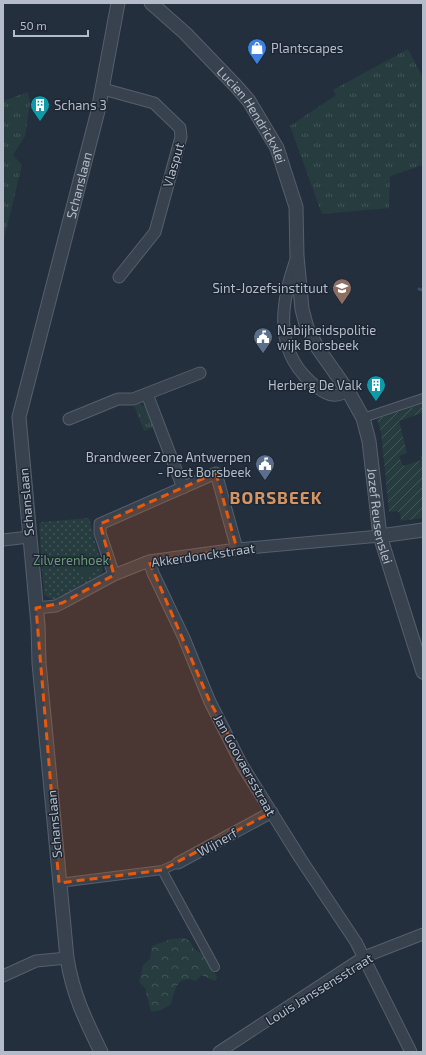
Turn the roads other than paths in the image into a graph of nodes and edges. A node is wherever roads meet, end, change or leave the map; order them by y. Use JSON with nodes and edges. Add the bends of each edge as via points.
{"nodes":[{"id":1,"x":118,"y":3,"type":"edge"},
{"id":2,"x":151,"y":3,"type":"edge"},
{"id":3,"x":103,"y":89,"type":"junction"},
{"id":4,"x":297,"y":256,"type":"junction"},
{"id":5,"x":119,"y":278,"type":"dead end"},
{"id":6,"x":200,"y":373,"type":"dead end"},
{"id":7,"x":348,"y":391,"type":"junction"},
{"id":8,"x":147,"y":394,"type":"junction"},
{"id":9,"x":423,"y":398,"type":"edge"},
{"id":10,"x":363,"y":418,"type":"junction"},
{"id":11,"x":69,"y":419,"type":"dead end"},
{"id":12,"x":183,"y":488,"type":"junction"},
{"id":13,"x":423,"y":530,"type":"edge"},
{"id":14,"x":380,"y":536,"type":"junction"},
{"id":15,"x":29,"y":537,"type":"junction"},
{"id":16,"x":3,"y":540,"type":"edge"},
{"id":17,"x":237,"y":549,"type":"junction"},
{"id":18,"x":149,"y":561,"type":"junction"},
{"id":19,"x":114,"y":575,"type":"junction"},
{"id":20,"x":36,"y":608,"type":"junction"},
{"id":21,"x":423,"y":672,"type":"edge"},
{"id":22,"x":272,"y":812,"type":"junction"},
{"id":23,"x":178,"y":863,"type":"joint"},
{"id":24,"x":162,"y":870,"type":"junction"},
{"id":25,"x":59,"y":883,"type":"junction"},
{"id":26,"x":423,"y":934,"type":"edge"},
{"id":27,"x":364,"y":957,"type":"junction"},
{"id":28,"x":67,"y":958,"type":"junction"},
{"id":29,"x":214,"y":967,"type":"dead end"},
{"id":30,"x":3,"y":976,"type":"edge"},
{"id":31,"x":101,"y":1052,"type":"edge"},
{"id":32,"x":219,"y":1052,"type":"edge"},
{"id":33,"x":411,"y":1052,"type":"edge"}],
"edges":[{"from":1,"to":3,"type":"street","name":"Schanslaan"},
{"from":2,"to":4,"type":"street","name":"Lucien Hendrickxlei","via":[[236,86],[264,125],[277,148],[292,192],[297,220]]},
{"from":3,"to":5,"type":"street","name":"Vlasput","via":[[154,103],[180,128],[181,137],[155,232]]},
{"from":3,"to":15,"type":"street","name":"Schanslaan","via":[[19,412]]},
{"from":4,"to":7,"type":"street","name":"Lucien Hendrickxlei","via":[[302,309],[307,328]]},
{"from":4,"to":7,"type":"street","name":"Lucien Hendrickxlei","via":[[283,312],[284,336],[288,347],[299,368],[322,391],[334,396],[341,396]]},
{"from":6,"to":8,"type":"street"},
{"from":7,"to":10,"type":"street","name":"Lucien Hendrickxlei"},
{"from":8,"to":11,"type":"street","via":[[133,399],[118,399]]},
{"from":8,"to":12,"type":"street"},
{"from":9,"to":10,"type":"street"},
{"from":10,"to":14,"type":"street","name":"Jozef Reusenslei","via":[[369,441]]},
{"from":12,"to":17,"type":"street","via":[[216,473]]},
{"from":12,"to":19,"type":"street","via":[[100,524],[100,533]]},
{"from":13,"to":14,"type":"street"},
{"from":14,"to":17,"type":"street","name":"Akkerdonckstraat"},
{"from":14,"to":21,"type":"street","name":"Jozef Reusenslei"},
{"from":15,"to":16,"type":"street"},
{"from":15,"to":20,"type":"street","name":"Schanslaan"},
{"from":17,"to":18,"type":"street","name":"Akkerdonckstraat"},
{"from":18,"to":19,"type":"street","name":"Akkerdonckstraat"},
{"from":18,"to":22,"type":"street","name":"Jan Goovaersstraat","via":[[210,702],[242,765]]},
{"from":19,"to":20,"type":"street","name":"Akkerdonckstraat","via":[[56,606]]},
{"from":20,"to":25,"type":"street","name":"Schanslaan"},
{"from":22,"to":23,"type":"street","name":"Wijnerf"},
{"from":22,"to":27,"type":"street","name":"Jan Goovaersstraat"},
{"from":23,"to":24,"type":"street","name":"Wijnerf"},
{"from":24,"to":25,"type":"street","name":"Wijnerf"},
{"from":24,"to":29,"type":"street"},
{"from":25,"to":28,"type":"street","name":"Schanslaan"},
{"from":26,"to":27,"type":"street","name":"Louis Janssensstraat"},
{"from":27,"to":32,"type":"street","name":"Louis Janssensstraat"},
{"from":27,"to":33,"type":"street","name":"Jan Goovaersstraat"},
{"from":28,"to":30,"type":"street","via":[[36,961]]},
{"from":28,"to":31,"type":"street","name":"Schanslaan","via":[[71,984]]}]}
